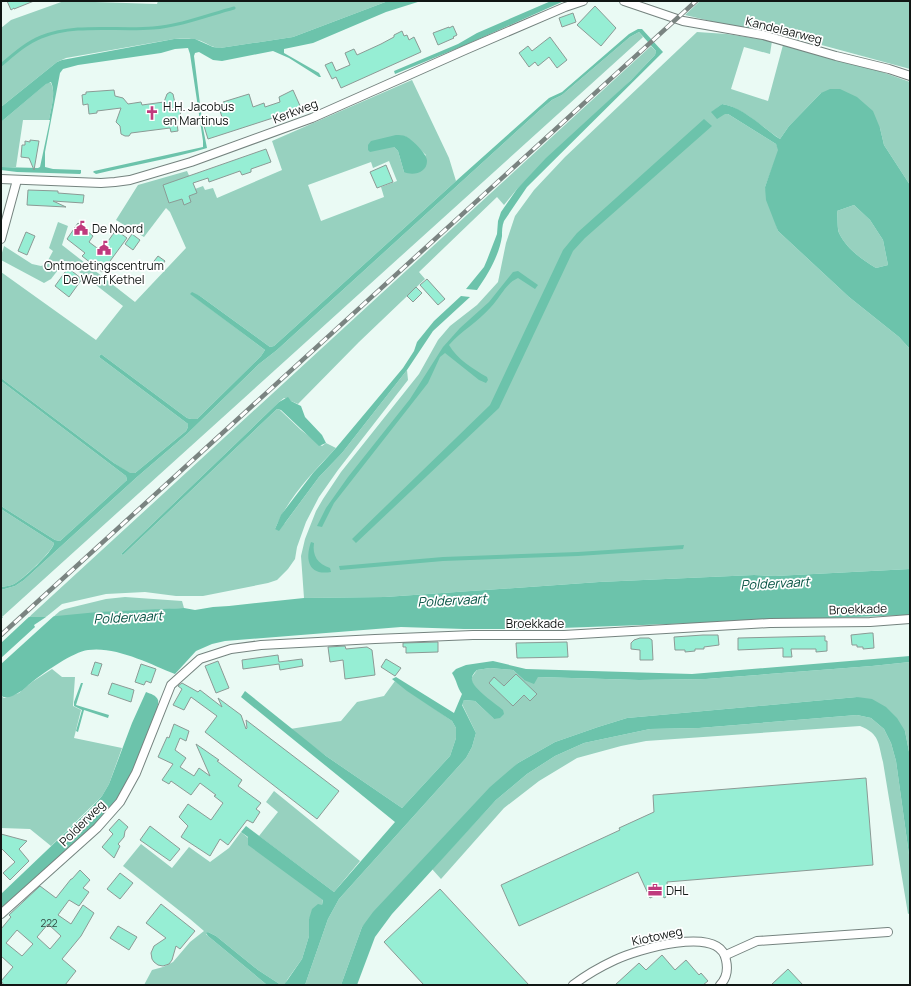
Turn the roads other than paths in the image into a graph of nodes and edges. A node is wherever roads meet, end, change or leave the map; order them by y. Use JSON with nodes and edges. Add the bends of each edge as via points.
{"nodes":[{"id":1,"x":583,"y":1,"type":"edge"},
{"id":2,"x":628,"y":1,"type":"edge"},
{"id":3,"x":910,"y":76,"type":"edge"},
{"id":4,"x":1,"y":179,"type":"edge"},
{"id":5,"x":17,"y":180,"type":"junction"},
{"id":6,"x":1,"y":239,"type":"edge"},
{"id":7,"x":910,"y":619,"type":"edge"},
{"id":8,"x":171,"y":685,"type":"joint"},
{"id":9,"x":1,"y":914,"type":"edge"},
{"id":10,"x":888,"y":932,"type":"dead end"},
{"id":11,"x":726,"y":956,"type":"junction"},
{"id":12,"x":573,"y":985,"type":"edge"},
{"id":13,"x":720,"y":985,"type":"edge"}],
"edges":[{"from":1,"to":5,"type":"street","name":"Kerkweg","via":[[312,118],[191,162],[115,182]]},
{"from":2,"to":3,"type":"street","name":"Kandelaarweg","via":[[690,23],[775,38]]},
{"from":4,"to":5,"type":"street","name":"Kerkweg"},
{"from":5,"to":6,"type":"street"},
{"from":7,"to":8,"type":"street","name":"Broekkade","via":[[770,623],[564,635],[458,635],[262,645],[231,649],[200,659]]},
{"from":8,"to":9,"type":"street","name":"Polderweg","via":[[136,773],[120,802],[97,828]]},
{"from":10,"to":11,"type":"street","via":[[757,941]]},
{"from":11,"to":12,"type":"street","name":"Kiotoweg","via":[[715,944],[692,941],[668,944],[616,960]]},
{"from":11,"to":13,"type":"street","via":[[728,970]]}]}
